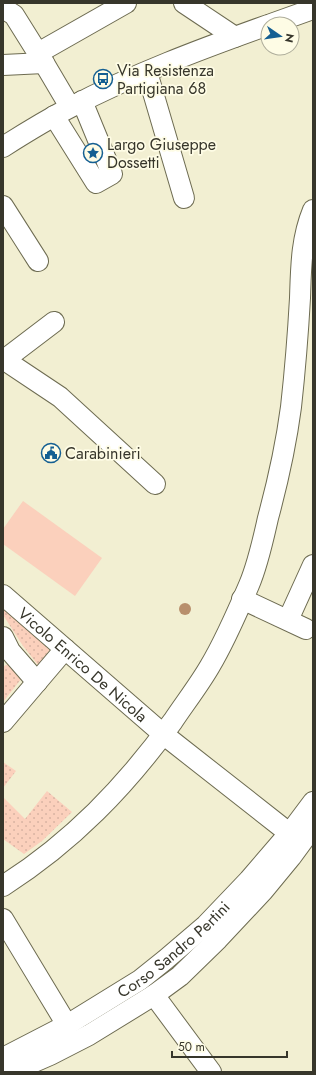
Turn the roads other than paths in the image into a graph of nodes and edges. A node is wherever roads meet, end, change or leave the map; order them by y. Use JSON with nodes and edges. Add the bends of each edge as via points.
{"nodes":[{"id":1,"x":126,"y":3,"type":"edge"},
{"id":2,"x":184,"y":3,"type":"edge"},
{"id":3,"x":3,"y":8,"type":"edge"},
{"id":4,"x":313,"y":9,"type":"edge"},
{"id":5,"x":293,"y":16,"type":"edge"},
{"id":6,"x":260,"y":28,"type":"edge"},
{"id":7,"x":235,"y":37,"type":"junction"},
{"id":8,"x":41,"y":58,"type":"junction"},
{"id":9,"x":3,"y":65,"type":"edge"},
{"id":10,"x":147,"y":72,"type":"junction"},
{"id":11,"x":68,"y":108,"type":"junction"},
{"id":12,"x":3,"y":147,"type":"edge"},
{"id":13,"x":184,"y":198,"type":"dead end"},
{"id":14,"x":3,"y":206,"type":"edge"},
{"id":15,"x":313,"y":210,"type":"edge"},
{"id":16,"x":38,"y":261,"type":"dead end"},
{"id":17,"x":54,"y":322,"type":"dead end"},
{"id":18,"x":3,"y":359,"type":"edge"},
{"id":19,"x":154,"y":484,"type":"dead end"},
{"id":20,"x":313,"y":565,"type":"edge"},
{"id":21,"x":3,"y":595,"type":"edge"},
{"id":22,"x":242,"y":599,"type":"junction"},
{"id":23,"x":288,"y":620,"type":"junction"},
{"id":24,"x":306,"y":629,"type":"dead end"},
{"id":25,"x":5,"y":649,"type":"edge"},
{"id":26,"x":65,"y":649,"type":"junction"},
{"id":27,"x":37,"y":682,"type":"junction"},
{"id":28,"x":3,"y":722,"type":"edge"},
{"id":29,"x":163,"y":734,"type":"junction"},
{"id":30,"x":313,"y":802,"type":"edge"},
{"id":31,"x":313,"y":827,"type":"edge"},
{"id":32,"x":289,"y":833,"type":"junction"},
{"id":33,"x":3,"y":886,"type":"edge"},
{"id":34,"x":3,"y":920,"type":"edge"},
{"id":35,"x":154,"y":995,"type":"junction"},
{"id":36,"x":67,"y":1025,"type":"junction"},
{"id":37,"x":3,"y":1058,"type":"edge"},
{"id":38,"x":11,"y":1072,"type":"edge"},
{"id":39,"x":211,"y":1072,"type":"edge"}],
"edges":[{"from":1,"to":8,"type":"street"},
{"from":2,"to":7,"type":"street"},
{"from":3,"to":8,"type":"street","via":[[14,15]]},
{"from":4,"to":5,"type":"street"},
{"from":6,"to":7,"type":"street"},
{"from":7,"to":10,"type":"street"},
{"from":8,"to":9,"type":"street"},
{"from":8,"to":11,"type":"street"},
{"from":10,"to":11,"type":"street"},
{"from":10,"to":13,"type":"street"},
{"from":11,"to":12,"type":"street"},
{"from":14,"to":16,"type":"street"},
{"from":15,"to":22,"type":"street","via":[[302,253],[291,405],[285,449],[260,549]]},
{"from":17,"to":18,"type":"street"},
{"from":18,"to":19,"type":"street","via":[[60,397]]},
{"from":20,"to":23,"type":"street"},
{"from":21,"to":26,"type":"street","name":"Vicolo Enrico De Nicola"},
{"from":22,"to":23,"type":"street"},
{"from":22,"to":29,"type":"street","via":[[209,668]]},
{"from":23,"to":24,"type":"street"},
{"from":25,"to":27,"type":"street"},
{"from":26,"to":27,"type":"street"},
{"from":26,"to":29,"type":"street","name":"Vicolo Enrico De Nicola"},
{"from":27,"to":28,"type":"street"},
{"from":29,"to":32,"type":"street","name":"Vicolo Enrico De Nicola"},
{"from":29,"to":33,"type":"street","via":[[123,784],[82,826],[42,860]]},
{"from":30,"to":32,"type":"street","name":"Corso Sandro Pertini"},
{"from":31,"to":35,"type":"street","name":"Corso Sandro Pertini","via":[[263,891],[218,939],[180,976]]},
{"from":32,"to":36,"type":"street","name":"Corso Sandro Pertini","via":[[249,880],[189,940],[140,980]]},
{"from":34,"to":36,"type":"street"},
{"from":35,"to":38,"type":"street","name":"Corso Sandro Pertini","via":[[83,1038]]},
{"from":35,"to":39,"type":"street","name":"Corso Sandro Pertini"},
{"from":36,"to":37,"type":"street","name":"Corso Sandro Pertini"}]}
